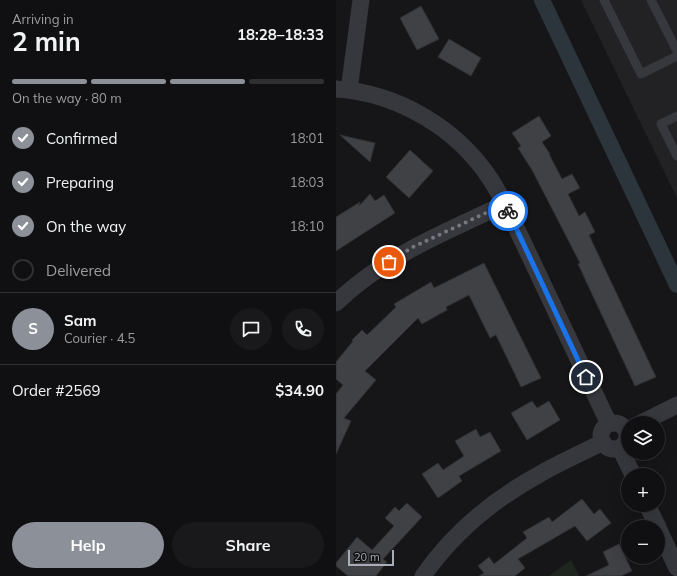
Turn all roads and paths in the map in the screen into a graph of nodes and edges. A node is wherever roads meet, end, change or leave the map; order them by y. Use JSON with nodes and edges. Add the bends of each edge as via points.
{"nodes":[{"id":1,"x":361,"y":0,"type":"edge"},
{"id":2,"x":604,"y":0,"type":"edge"},
{"id":3,"x":651,"y":0,"type":"edge"},
{"id":4,"x":677,"y":51,"type":"edge"},
{"id":5,"x":677,"y":56,"type":"edge"},
{"id":6,"x":342,"y":89,"type":"edge"},
{"id":7,"x":677,"y":116,"type":"edge"},
{"id":8,"x":677,"y":156,"type":"edge"},
{"id":9,"x":505,"y":204,"type":"junction"},
{"id":10,"x":336,"y":303,"type":"edge"},
{"id":11,"x":677,"y":406,"type":"edge"},
{"id":12,"x":657,"y":416,"type":"edge"},
{"id":13,"x":609,"y":424,"type":"junction"},
{"id":14,"x":621,"y":425,"type":"edge"},
{"id":15,"x":603,"y":442,"type":"junction"},
{"id":16,"x":620,"y":448,"type":"joint"},
{"id":17,"x":630,"y":468,"type":"edge"},
{"id":18,"x":665,"y":542,"type":"edge"},
{"id":19,"x":677,"y":568,"type":"edge"},
{"id":20,"x":423,"y":576,"type":"edge"}],
"edges":[{"from":1,"to":6,"type":"street"},
{"from":2,"to":5,"type":"lane","via":[[641,74]]},
{"from":3,"to":4,"type":"lane"},
{"from":6,"to":9,"type":"street","via":[[375,95],[400,104],[446,131],[476,159],[492,180]]},
{"from":7,"to":8,"type":"lane","via":[[661,124]]},
{"from":9,"to":10,"type":"street","via":[[411,248],[378,268]]},
{"from":9,"to":13,"type":"street"},
{"from":11,"to":12,"type":"street"},
{"from":13,"to":14,"type":"street"},
{"from":13,"to":15,"type":"street","via":[[603,428]]},
{"from":15,"to":16,"type":"street","via":[[612,449]]},
{"from":15,"to":20,"type":"street","via":[[540,473],[506,494],[455,537]]},
{"from":16,"to":17,"type":"street"},
{"from":18,"to":19,"type":"street"}]}
